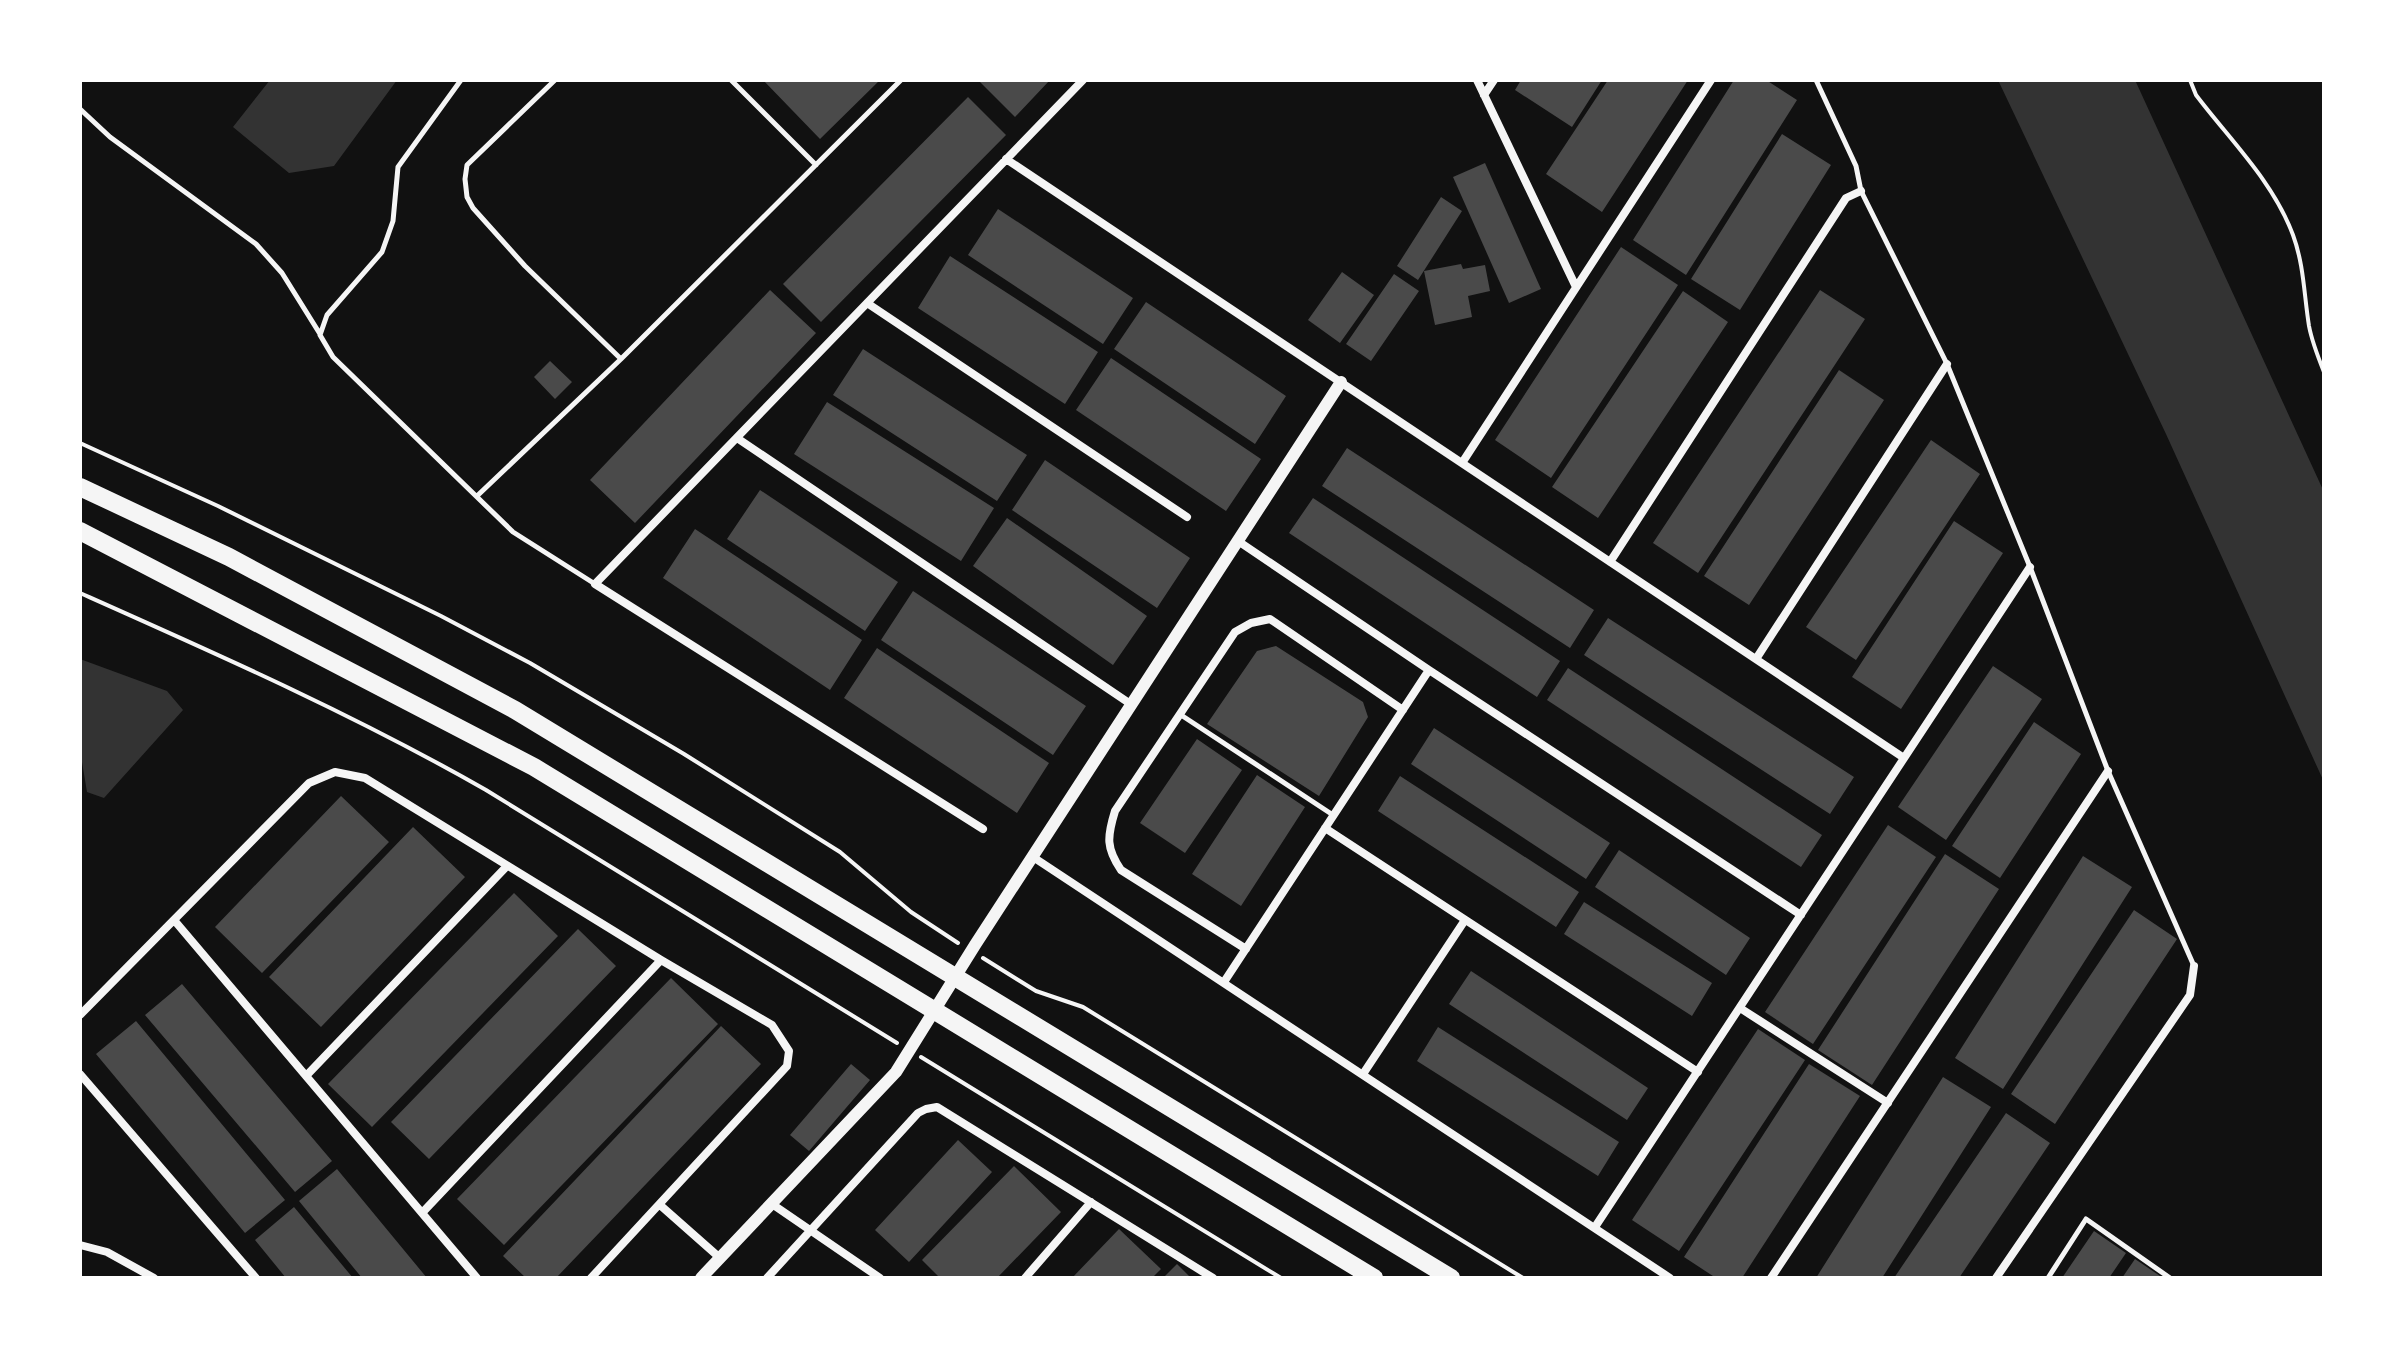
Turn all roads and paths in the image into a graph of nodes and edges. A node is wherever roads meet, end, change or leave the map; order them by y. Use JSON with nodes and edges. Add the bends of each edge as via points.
{"nodes":[{"id":1,"x":461,"y":80,"type":"edge"},
{"id":2,"x":555,"y":80,"type":"edge"},
{"id":3,"x":731,"y":80,"type":"edge"},
{"id":4,"x":901,"y":80,"type":"edge"},
{"id":5,"x":1083,"y":80,"type":"edge"},
{"id":6,"x":1477,"y":80,"type":"edge"},
{"id":7,"x":1494,"y":80,"type":"edge"},
{"id":8,"x":1711,"y":80,"type":"edge"},
{"id":9,"x":1816,"y":80,"type":"edge"},
{"id":10,"x":2190,"y":80,"type":"edge"},
{"id":11,"x":1484,"y":95,"type":"junction"},
{"id":12,"x":80,"y":109,"type":"edge"},
{"id":13,"x":1006,"y":159,"type":"junction"},
{"id":14,"x":816,"y":165,"type":"junction"},
{"id":15,"x":1861,"y":191,"type":"junction"},
{"id":16,"x":1576,"y":287,"type":"junction"},
{"id":17,"x":867,"y":303,"type":"junction"},
{"id":18,"x":320,"y":335,"type":"junction"},
{"id":19,"x":621,"y":359,"type":"junction"},
{"id":20,"x":1947,"y":364,"type":"junction"},
{"id":21,"x":2324,"y":372,"type":"edge"},
{"id":22,"x":1341,"y":382,"type":"junction"},
{"id":23,"x":737,"y":438,"type":"junction"},
{"id":24,"x":80,"y":443,"type":"edge"},
{"id":25,"x":1462,"y":463,"type":"junction"},
{"id":26,"x":80,"y":487,"type":"edge"},
{"id":27,"x":477,"y":496,"type":"junction"},
{"id":28,"x":1187,"y":517,"type":"dead end"},
{"id":29,"x":80,"y":531,"type":"edge"},
{"id":30,"x":1238,"y":541,"type":"junction"},
{"id":31,"x":1610,"y":562,"type":"junction"},
{"id":32,"x":2030,"y":567,"type":"junction"},
{"id":33,"x":595,"y":584,"type":"junction"},
{"id":34,"x":80,"y":593,"type":"edge"},
{"id":35,"x":1756,"y":659,"type":"junction"},
{"id":36,"x":1429,"y":670,"type":"junction"},
{"id":37,"x":1132,"y":705,"type":"junction"},
{"id":38,"x":1403,"y":710,"type":"junction"},
{"id":39,"x":1180,"y":714,"type":"junction"},
{"id":40,"x":1904,"y":758,"type":"junction"},
{"id":41,"x":2108,"y":771,"type":"junction"},
{"id":42,"x":1334,"y":816,"type":"junction"},
{"id":43,"x":1325,"y":828,"type":"junction"},
{"id":44,"x":983,"y":829,"type":"dead end"},
{"id":45,"x":1033,"y":857,"type":"junction"},
{"id":46,"x":507,"y":866,"type":"junction"},
{"id":47,"x":1801,"y":915,"type":"junction"},
{"id":48,"x":174,"y":920,"type":"junction"},
{"id":49,"x":1465,"y":920,"type":"junction"},
{"id":50,"x":936,"y":929,"type":"dead end"},
{"id":51,"x":1246,"y":949,"type":"junction"},
{"id":52,"x":661,"y":960,"type":"junction"},
{"id":53,"x":2194,"y":966,"type":"joint"},
{"id":54,"x":1224,"y":982,"type":"junction"},
{"id":55,"x":1036,"y":991,"type":"dead end"},
{"id":56,"x":1740,"y":1008,"type":"junction"},
{"id":57,"x":80,"y":1015,"type":"edge"},
{"id":58,"x":878,"y":1031,"type":"dead end"},
{"id":59,"x":1698,"y":1072,"type":"junction"},
{"id":60,"x":80,"y":1074,"type":"edge"},
{"id":61,"x":1363,"y":1074,"type":"junction"},
{"id":62,"x":306,"y":1076,"type":"junction"},
{"id":63,"x":957,"y":1079,"type":"dead end"},
{"id":64,"x":1888,"y":1103,"type":"junction"},
{"id":65,"x":1091,"y":1202,"type":"junction"},
{"id":66,"x":772,"y":1204,"type":"junction"},
{"id":67,"x":660,"y":1205,"type":"junction"},
{"id":68,"x":422,"y":1213,"type":"junction"},
{"id":69,"x":1595,"y":1227,"type":"junction"},
{"id":70,"x":811,"y":1231,"type":"junction"},
{"id":71,"x":80,"y":1245,"type":"edge"},
{"id":72,"x":720,"y":1258,"type":"junction"},
{"id":73,"x":154,"y":1278,"type":"edge"},
{"id":74,"x":256,"y":1278,"type":"edge"},
{"id":75,"x":477,"y":1278,"type":"edge"},
{"id":76,"x":591,"y":1278,"type":"edge"},
{"id":77,"x":701,"y":1278,"type":"edge"},
{"id":78,"x":767,"y":1278,"type":"edge"},
{"id":79,"x":880,"y":1278,"type":"edge"},
{"id":80,"x":1025,"y":1278,"type":"edge"},
{"id":81,"x":1213,"y":1278,"type":"edge"},
{"id":82,"x":1281,"y":1278,"type":"edge"},
{"id":83,"x":1374,"y":1278,"type":"edge"},
{"id":84,"x":1451,"y":1278,"type":"edge"},
{"id":85,"x":1523,"y":1278,"type":"edge"},
{"id":86,"x":1670,"y":1278,"type":"edge"},
{"id":87,"x":1771,"y":1278,"type":"edge"},
{"id":88,"x":1996,"y":1278,"type":"edge"},
{"id":89,"x":2048,"y":1278,"type":"edge"},
{"id":90,"x":2170,"y":1278,"type":"edge"}],
"edges":[{"from":1,"to":18,"type":"lane","via":[[398,167],[393,221],[382,252],[327,315]]},
{"from":2,"to":19,"type":"lane","via":[[467,165],[467,197],[525,266]]},
{"from":3,"to":14,"type":"lane"},
{"from":4,"to":14,"type":"lane"},
{"from":5,"to":13,"type":"street"},
{"from":6,"to":11,"type":"street"},
{"from":7,"to":11,"type":"street"},
{"from":8,"to":16,"type":"street"},
{"from":9,"to":15,"type":"lane","via":[[1856,166]]},
{"from":10,"to":21,"type":"path","via":[[2282,210],[2304,272],[2309,327]]},
{"from":11,"to":16,"type":"street"},
{"from":12,"to":18,"type":"lane","via":[[256,244],[282,273]]},
{"from":13,"to":17,"type":"street"},
{"from":13,"to":22,"type":"street"},
{"from":14,"to":19,"type":"lane"},
{"from":15,"to":20,"type":"lane"},
{"from":15,"to":31,"type":"street","via":[[1846,198]]},
{"from":16,"to":25,"type":"street"},
{"from":17,"to":23,"type":"street"},
{"from":17,"to":28,"type":"street"},
{"from":18,"to":27,"type":"lane","via":[[333,357]]},
{"from":19,"to":27,"type":"lane"},
{"from":20,"to":32,"type":"lane"},
{"from":20,"to":35,"type":"street"},
{"from":22,"to":25,"type":"street"},
{"from":22,"to":30,"type":"street"},
{"from":23,"to":33,"type":"street"},
{"from":23,"to":37,"type":"street"},
{"from":24,"to":50,"type":"path","via":[[218,506],[530,663],[840,852]]},
{"from":25,"to":31,"type":"street"},
{"from":26,"to":84,"type":"highway","via":[[229,557],[515,710]]},
{"from":27,"to":33,"type":"lane","via":[[513,532]]},
{"from":29,"to":83,"type":"highway","via":[[534,767]]},
{"from":30,"to":36,"type":"street"},
{"from":30,"to":37,"type":"street"},
{"from":31,"to":35,"type":"street"},
{"from":32,"to":40,"type":"street"},
{"from":32,"to":41,"type":"lane"},
{"from":33,"to":44,"type":"street"},
{"from":34,"to":58,"type":"path","via":[[426,756]]},
{"from":35,"to":40,"type":"street"},
{"from":36,"to":38,"type":"street"},
{"from":36,"to":47,"type":"street"},
{"from":37,"to":45,"type":"street"},
{"from":38,"to":39,"type":"street","via":[[1270,619],[1235,632]]},
{"from":38,"to":42,"type":"street"},
{"from":39,"to":42,"type":"lane"},
{"from":39,"to":51,"type":"street","via":[[1115,811],[1108,832],[1111,854],[1121,870]]},
{"from":40,"to":47,"type":"street"},
{"from":41,"to":53,"type":"lane"},
{"from":41,"to":64,"type":"street"},
{"from":42,"to":43,"type":"street"},
{"from":43,"to":49,"type":"street"},
{"from":43,"to":51,"type":"street"},
{"from":45,"to":54,"type":"street"},
{"from":45,"to":66,"type":"street","via":[[896,1072]]},
{"from":46,"to":48,"type":"street","via":[[365,778],[335,772],[309,783]]},
{"from":46,"to":52,"type":"street"},
{"from":46,"to":62,"type":"street"},
{"from":47,"to":56,"type":"street"},
{"from":48,"to":57,"type":"street"},
{"from":48,"to":62,"type":"street"},
{"from":49,"to":59,"type":"street"},
{"from":49,"to":61,"type":"street"},
{"from":51,"to":54,"type":"street"},
{"from":52,"to":67,"type":"street","via":[[772,1025],[789,1051],[787,1066]]},
{"from":52,"to":68,"type":"street"},
{"from":53,"to":88,"type":"street","via":[[2190,995]]},
{"from":54,"to":61,"type":"street"},
{"from":55,"to":85,"type":"path","via":[[1083,1007]]},
{"from":56,"to":59,"type":"street"},
{"from":56,"to":64,"type":"street"},
{"from":59,"to":69,"type":"street"},
{"from":60,"to":74,"type":"street"},
{"from":61,"to":69,"type":"street"},
{"from":62,"to":68,"type":"street"},
{"from":63,"to":82,"type":"path"},
{"from":64,"to":87,"type":"street"},
{"from":65,"to":70,"type":"street","via":[[937,1107],[918,1113]]},
{"from":65,"to":80,"type":"street"},
{"from":65,"to":81,"type":"street"},
{"from":66,"to":70,"type":"street"},
{"from":66,"to":72,"type":"street"},
{"from":67,"to":72,"type":"street"},
{"from":67,"to":76,"type":"street"},
{"from":68,"to":75,"type":"street"},
{"from":69,"to":86,"type":"street"},
{"from":70,"to":78,"type":"street"},
{"from":70,"to":79,"type":"street"},
{"from":71,"to":73,"type":"street","via":[[107,1252]]},
{"from":72,"to":77,"type":"street"},
{"from":89,"to":90,"type":"lane","via":[[2086,1219]]}]}
